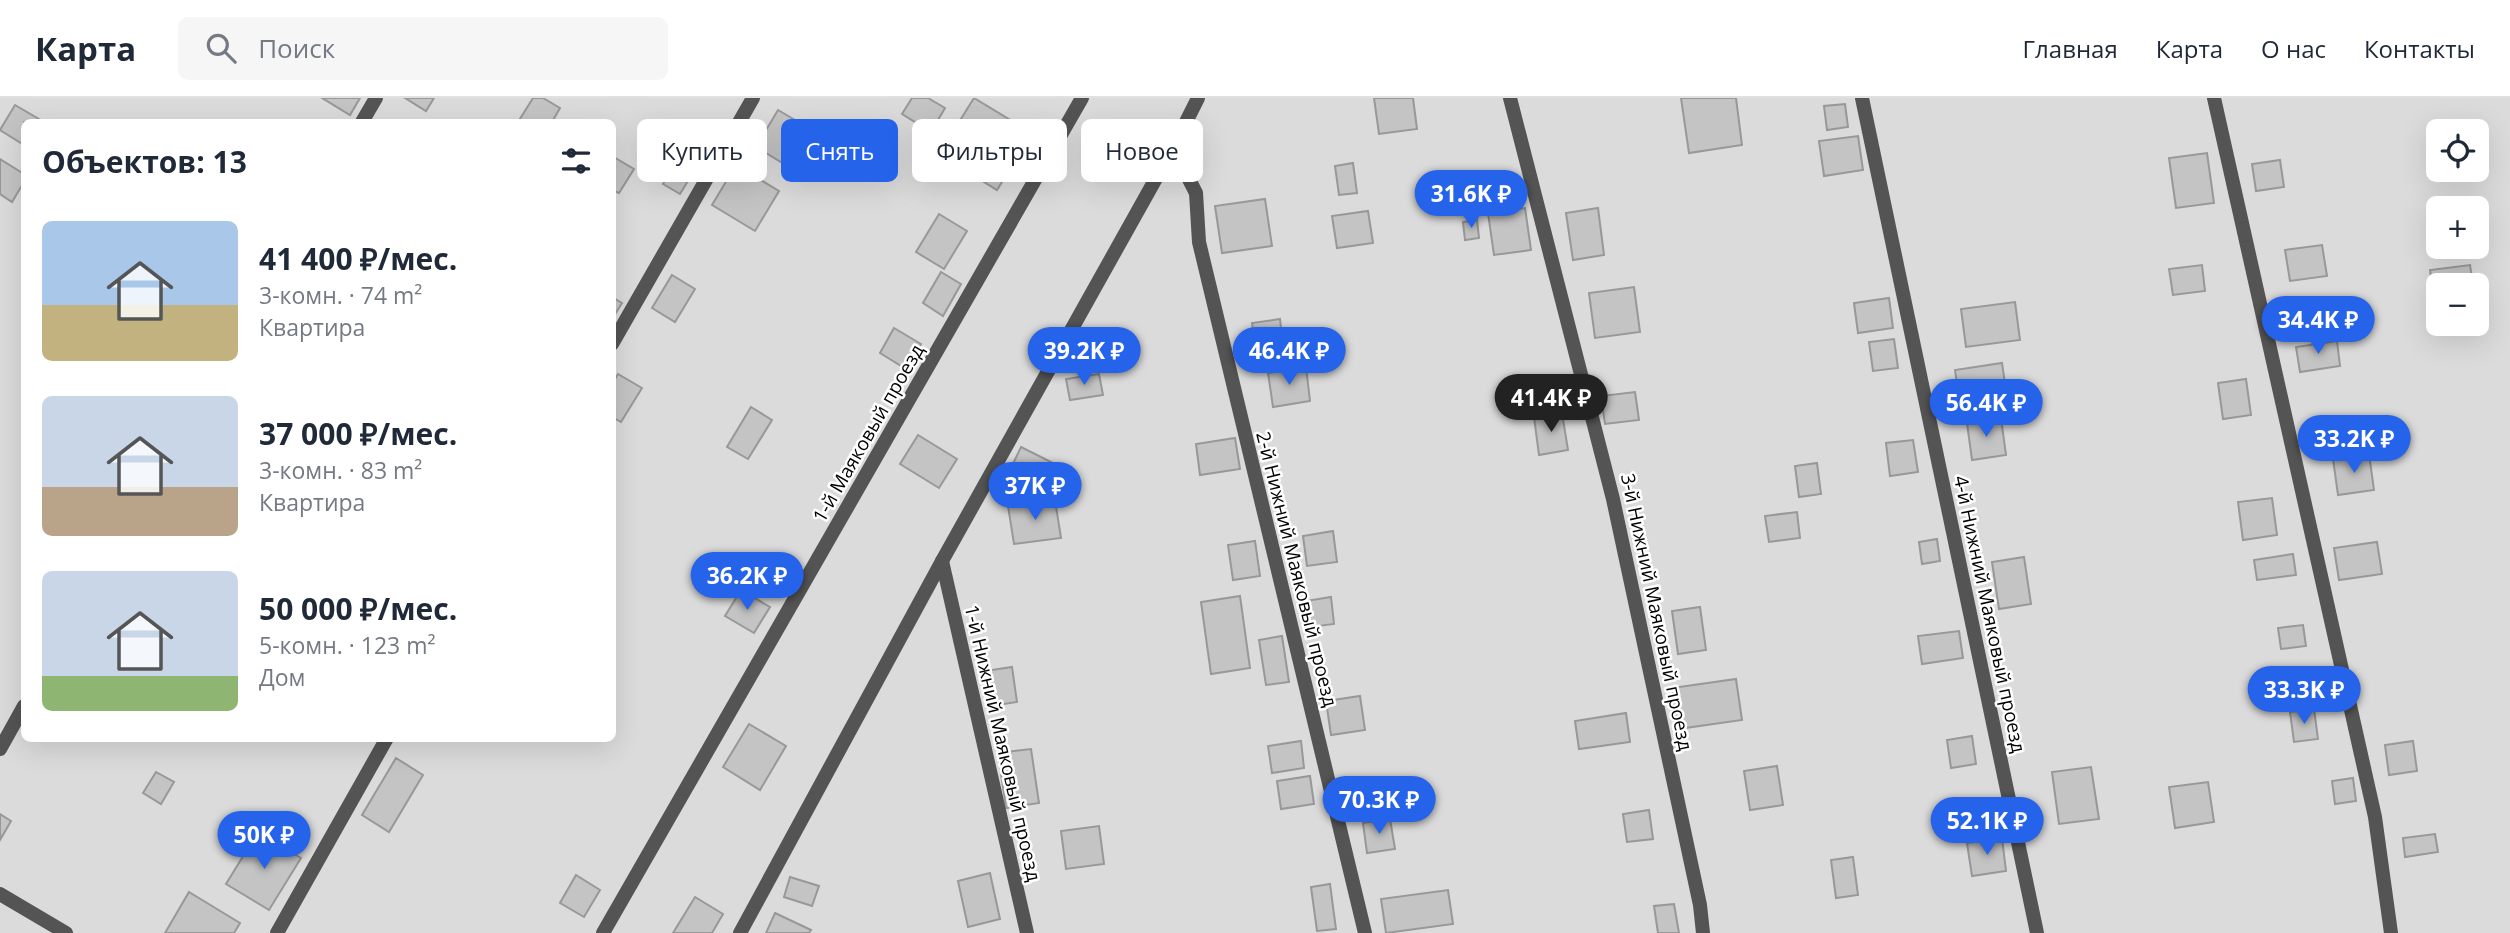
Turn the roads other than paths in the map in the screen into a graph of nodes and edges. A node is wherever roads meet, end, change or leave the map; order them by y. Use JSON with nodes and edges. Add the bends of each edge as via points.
{"nodes":[{"id":1,"x":376,"y":98,"type":"edge"},
{"id":2,"x":753,"y":98,"type":"edge"},
{"id":3,"x":1082,"y":98,"type":"edge"},
{"id":4,"x":1198,"y":98,"type":"edge"},
{"id":5,"x":1510,"y":98,"type":"edge"},
{"id":6,"x":1862,"y":98,"type":"edge"},
{"id":7,"x":2214,"y":98,"type":"edge"},
{"id":8,"x":364,"y":119,"type":"edge"},
{"id":9,"x":1188,"y":119,"type":"edge"},
{"id":10,"x":1154,"y":182,"type":"edge"},
{"id":11,"x":1190,"y":182,"type":"edge"},
{"id":12,"x":616,"y":337,"type":"edge"},
{"id":13,"x":942,"y":561,"type":"junction"},
{"id":14,"x":21,"y":711,"type":"edge"},
{"id":15,"x":385,"y":742,"type":"edge"},
{"id":16,"x":0,"y":749,"type":"edge"},
{"id":17,"x":0,"y":894,"type":"edge"},
{"id":18,"x":66,"y":933,"type":"edge"},
{"id":19,"x":276,"y":933,"type":"edge"},
{"id":20,"x":603,"y":933,"type":"edge"},
{"id":21,"x":740,"y":933,"type":"edge"},
{"id":22,"x":1027,"y":933,"type":"edge"},
{"id":23,"x":1365,"y":933,"type":"edge"},
{"id":24,"x":1703,"y":933,"type":"edge"},
{"id":25,"x":2037,"y":933,"type":"edge"},
{"id":26,"x":2391,"y":933,"type":"edge"}],
"edges":[{"from":1,"to":8,"type":"street"},
{"from":2,"to":12,"type":"street"},
{"from":3,"to":20,"type":"street","name":"1-й Маяковый проезд"},
{"from":4,"to":9,"type":"street"},
{"from":5,"to":24,"type":"street","name":"3-й Нижний Маяковый проезд","via":[[1613,499]]},
{"from":6,"to":25,"type":"street","name":"4-й Нижний Маяковый проезд"},
{"from":7,"to":26,"type":"street","via":[[2375,817]]},
{"from":10,"to":13,"type":"street"},
{"from":11,"to":23,"type":"street","name":"2-й Нижний Маяковый проезд","via":[[1196,193],[1199,242]]},
{"from":13,"to":21,"type":"street"},
{"from":13,"to":22,"type":"street","name":"1-й Нижний Маяковый проезд"},
{"from":14,"to":16,"type":"street"},
{"from":15,"to":19,"type":"street"},
{"from":17,"to":18,"type":"street"}]}
